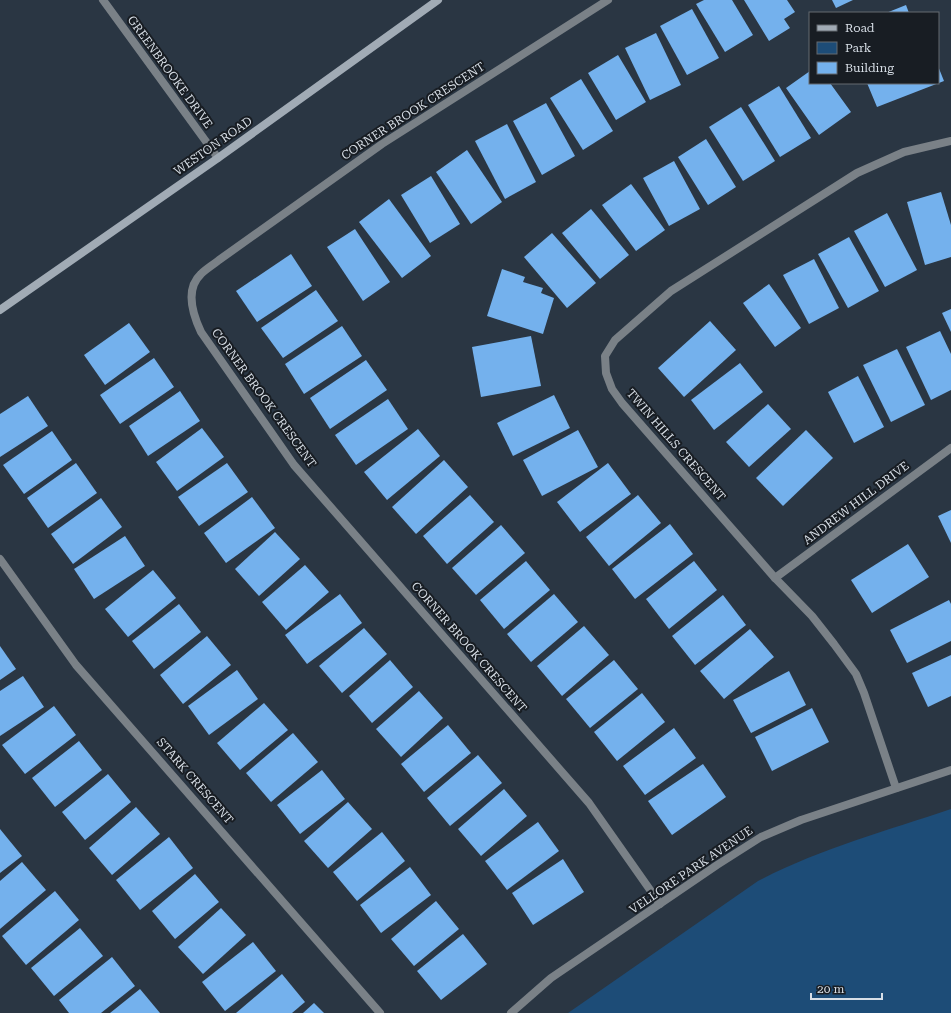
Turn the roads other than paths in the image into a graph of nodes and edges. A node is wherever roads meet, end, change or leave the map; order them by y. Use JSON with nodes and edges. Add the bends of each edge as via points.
{"nodes":[{"id":1,"x":103,"y":0,"type":"edge"},
{"id":2,"x":438,"y":0,"type":"edge"},
{"id":3,"x":608,"y":0,"type":"edge"},
{"id":4,"x":951,"y":141,"type":"edge"},
{"id":5,"x":218,"y":158,"type":"junction"},
{"id":6,"x":0,"y":310,"type":"edge"},
{"id":7,"x":951,"y":448,"type":"edge"},
{"id":8,"x":0,"y":559,"type":"edge"},
{"id":9,"x":775,"y":578,"type":"junction"},
{"id":10,"x":951,"y":770,"type":"edge"},
{"id":11,"x":896,"y":788,"type":"junction"},
{"id":12,"x":660,"y":904,"type":"junction"},
{"id":13,"x":380,"y":1013,"type":"edge"},
{"id":14,"x":511,"y":1013,"type":"edge"}],
"edges":[{"from":1,"to":5,"type":"street","name":"GREENBROOKE DRIVE"},
{"from":2,"to":5,"type":"main road","name":"WESTON ROAD"},
{"from":3,"to":12,"type":"street","name":"CORNER BROOK CRESCENT","via":[[382,144],[219,260],[200,274],[193,289],[191,304],[201,332],[294,465],[589,803]]},
{"from":4,"to":9,"type":"street","name":"TWIN HILLS CRESCENT","via":[[904,152],[857,173],[671,291],[615,340],[605,356],[606,373],[612,389],[622,403]]},
{"from":5,"to":6,"type":"main road","name":"WESTON ROAD"},
{"from":7,"to":9,"type":"street","name":"ANDREW HILL DRIVE"},
{"from":8,"to":13,"type":"street","name":"STARK CRESCENT","via":[[76,665]]},
{"from":9,"to":11,"type":"street","name":"TWIN HILLS CRESCENT","via":[[812,616],[856,674],[872,713]]},
{"from":10,"to":11,"type":"street","name":"VELLORE PARK AVENUE"},
{"from":11,"to":12,"type":"street","name":"VELLORE PARK AVENUE","via":[[801,820],[761,837]]},
{"from":12,"to":14,"type":"street","name":"VELLORE PARK AVENUE","via":[[551,978]]}]}
